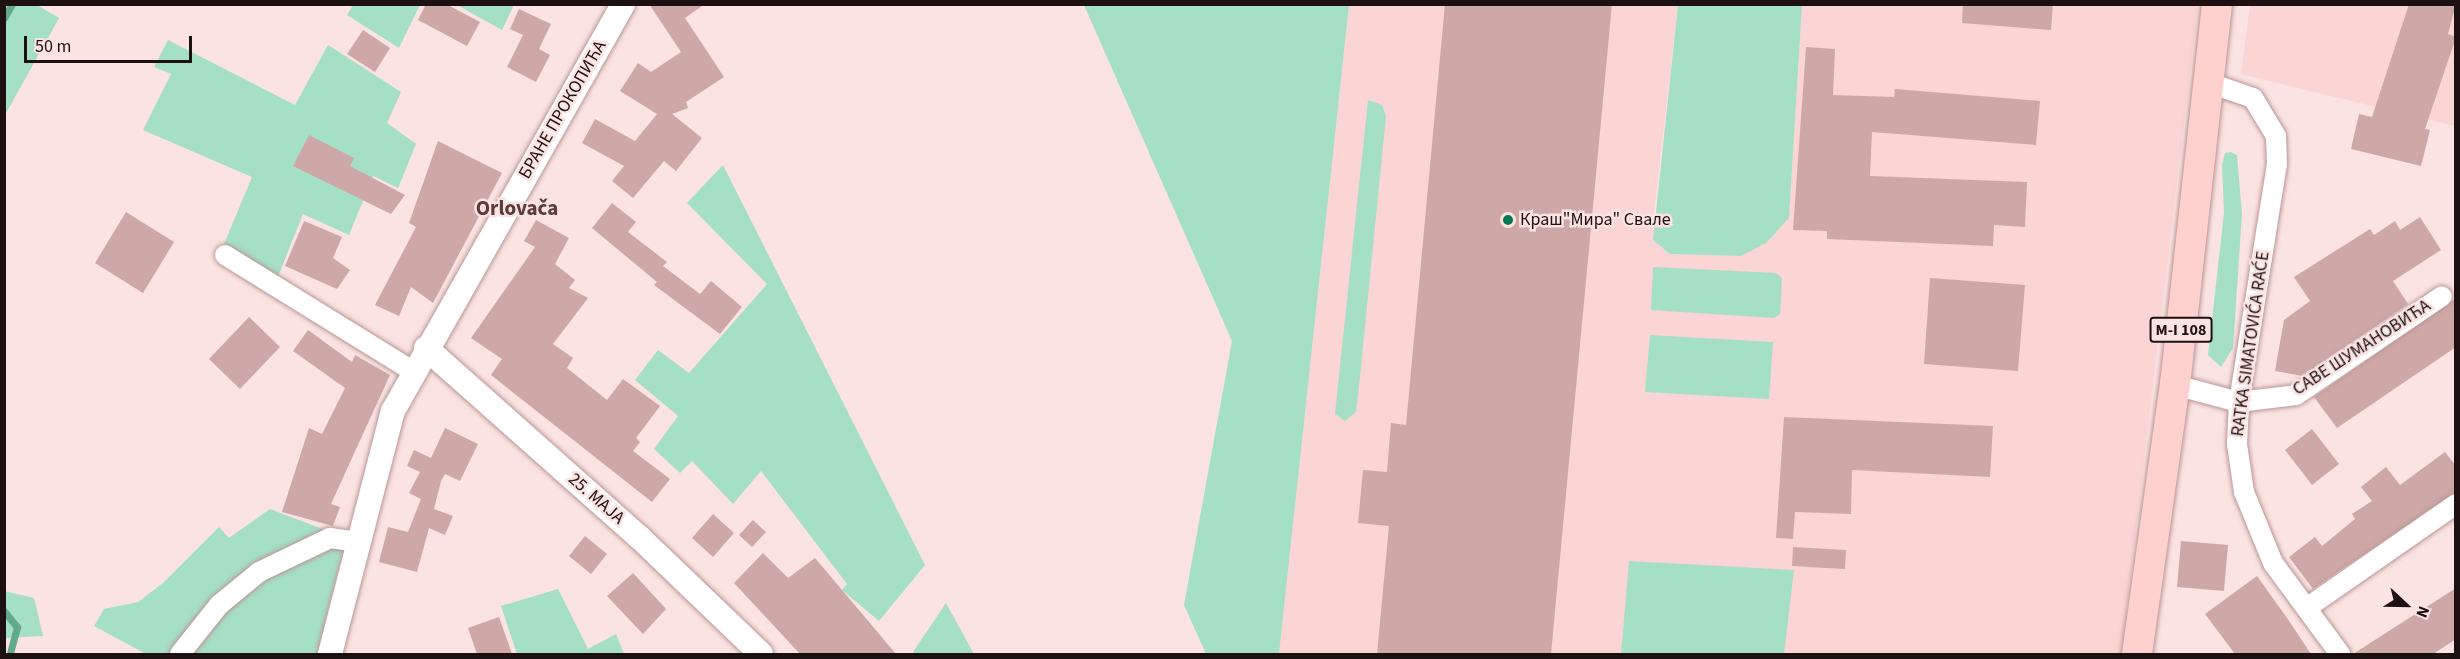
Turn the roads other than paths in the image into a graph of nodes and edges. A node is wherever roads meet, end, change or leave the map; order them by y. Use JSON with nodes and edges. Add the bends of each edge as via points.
{"nodes":[{"id":1,"x":623,"y":4,"type":"edge"},
{"id":2,"x":2217,"y":4,"type":"edge"},
{"id":3,"x":2206,"y":82,"type":"junction"},
{"id":4,"x":225,"y":255,"type":"dead end"},
{"id":5,"x":2442,"y":296,"type":"dead end"},
{"id":6,"x":426,"y":348,"type":"junction"},
{"id":7,"x":413,"y":371,"type":"junction"},
{"id":8,"x":2175,"y":386,"type":"junction"},
{"id":9,"x":2239,"y":402,"type":"junction"},
{"id":10,"x":2456,"y":504,"type":"edge"},
{"id":11,"x":358,"y":542,"type":"junction"},
{"id":12,"x":2308,"y":607,"type":"junction"},
{"id":13,"x":180,"y":654,"type":"edge"},
{"id":14,"x":330,"y":654,"type":"edge"},
{"id":15,"x":761,"y":654,"type":"edge"},
{"id":16,"x":2137,"y":654,"type":"edge"},
{"id":17,"x":2340,"y":654,"type":"edge"}],
"edges":[{"from":1,"to":6,"type":"street","name":"БРАНЕ ПРОКОПИЋА"},
{"from":2,"to":3,"type":"main road","number":"M-I 108"},
{"from":3,"to":8,"type":"main road","number":"M-I 108"},
{"from":3,"to":9,"type":"street","name":"RATKA SIMATOVIĆA RAĆE","via":[[2253,98],[2276,136],[2277,164]]},
{"from":4,"to":7,"type":"street"},
{"from":5,"to":9,"type":"street","name":"САВЕ ШУМАНОВИЋА","via":[[2296,395]]},
{"from":6,"to":7,"type":"street","name":"БРАНЕ ПРОКОПИЋА"},
{"from":6,"to":15,"type":"street","name":"25. МАЈА","via":[[648,545]]},
{"from":7,"to":11,"type":"street","name":"БРАНЕ ПРОКОПИЋА","via":[[393,411]]},
{"from":8,"to":9,"type":"street","name":"САВЕ ШУМАНОВИЋА"},
{"from":8,"to":16,"type":"main road","number":"M-I 108"},
{"from":9,"to":12,"type":"street","name":"RATKA SIMATOVIĆA RAĆE","via":[[2237,444],[2258,535]]},
{"from":10,"to":12,"type":"street"},
{"from":11,"to":13,"type":"street","via":[[330,538],[259,572],[219,605]]},
{"from":11,"to":14,"type":"street","name":"БРАНЕ ПРОКОПИЋА"},
{"from":12,"to":17,"type":"street","name":"RATKA SIMATOVIĆA RAĆE"}]}
